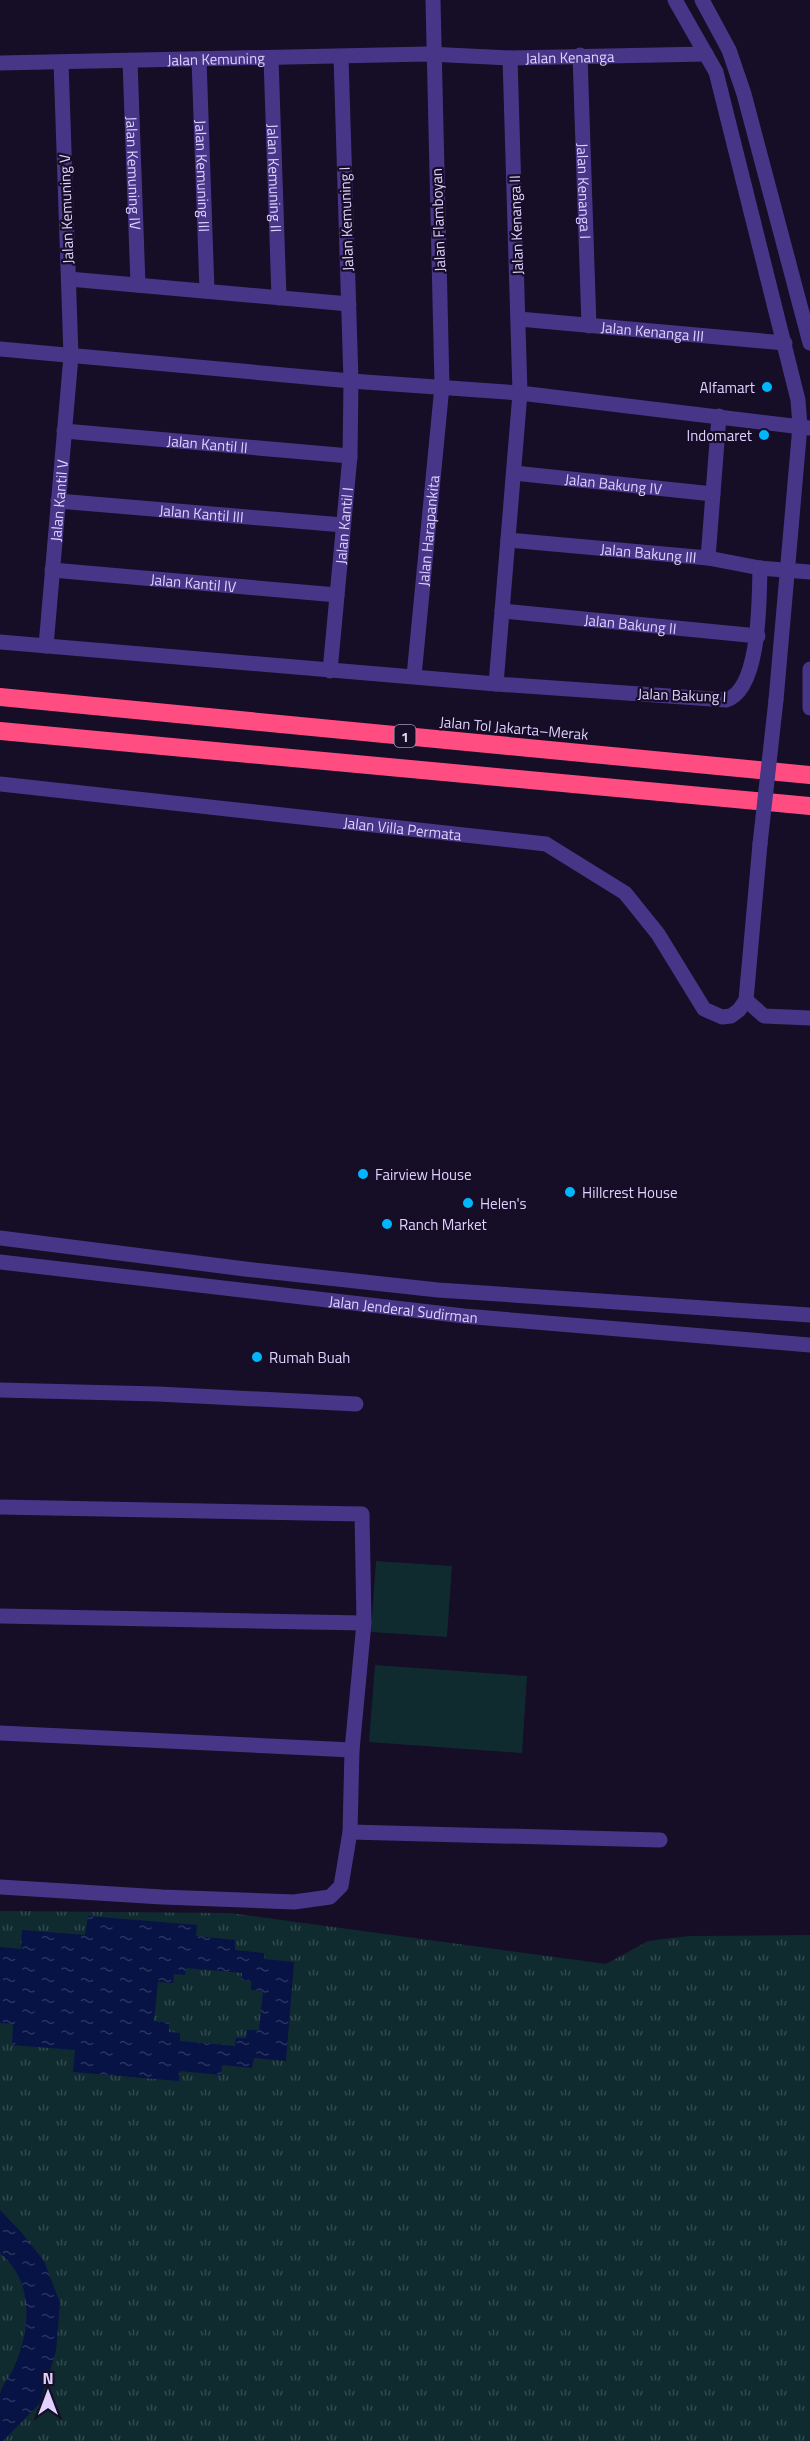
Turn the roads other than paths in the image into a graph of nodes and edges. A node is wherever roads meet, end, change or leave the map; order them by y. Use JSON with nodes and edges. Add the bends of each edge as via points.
{"nodes":[{"id":1,"x":433,"y":0,"type":"edge"},
{"id":2,"x":675,"y":0,"type":"edge"},
{"id":3,"x":702,"y":0,"type":"edge"},
{"id":4,"x":433,"y":54,"type":"junction"},
{"id":5,"x":706,"y":54,"type":"junction"},
{"id":6,"x":580,"y":55,"type":"junction"},
{"id":7,"x":340,"y":57,"type":"junction"},
{"id":8,"x":272,"y":58,"type":"junction"},
{"id":9,"x":510,"y":58,"type":"junction"},
{"id":10,"x":199,"y":59,"type":"junction"},
{"id":11,"x":130,"y":61,"type":"junction"},
{"id":12,"x":61,"y":62,"type":"junction"},
{"id":13,"x":0,"y":63,"type":"edge"},
{"id":14,"x":69,"y":279,"type":"junction"},
{"id":15,"x":138,"y":285,"type":"junction"},
{"id":16,"x":207,"y":291,"type":"junction"},
{"id":17,"x":279,"y":298,"type":"junction"},
{"id":18,"x":349,"y":304,"type":"junction"},
{"id":19,"x":519,"y":320,"type":"junction"},
{"id":20,"x":589,"y":326,"type":"junction"},
{"id":21,"x":785,"y":343,"type":"junction"},
{"id":22,"x":810,"y":343,"type":"edge"},
{"id":23,"x":0,"y":350,"type":"edge"},
{"id":24,"x":71,"y":356,"type":"junction"},
{"id":25,"x":351,"y":381,"type":"junction"},
{"id":26,"x":442,"y":386,"type":"junction"},
{"id":27,"x":520,"y":393,"type":"junction"},
{"id":28,"x":804,"y":400,"type":"edge"},
{"id":29,"x":719,"y":416,"type":"junction"},
{"id":30,"x":805,"y":427,"type":"edge"},
{"id":31,"x":64,"y":431,"type":"junction"},
{"id":32,"x":350,"y":456,"type":"junction"},
{"id":33,"x":514,"y":473,"type":"junction"},
{"id":34,"x":713,"y":494,"type":"junction"},
{"id":35,"x":58,"y":501,"type":"junction"},
{"id":36,"x":344,"y":525,"type":"junction"},
{"id":37,"x":508,"y":540,"type":"junction"},
{"id":38,"x":708,"y":558,"type":"junction"},
{"id":39,"x":760,"y":568,"type":"junction"},
{"id":40,"x":52,"y":570,"type":"junction"},
{"id":41,"x":787,"y":572,"type":"junction"},
{"id":42,"x":810,"y":572,"type":"edge"},
{"id":43,"x":337,"y":595,"type":"junction"},
{"id":44,"x":502,"y":611,"type":"junction"},
{"id":45,"x":758,"y":636,"type":"junction"},
{"id":46,"x":0,"y":642,"type":"edge"},
{"id":47,"x":46,"y":645,"type":"junction"},
{"id":48,"x":810,"y":669,"type":"edge"},
{"id":49,"x":330,"y":671,"type":"junction"},
{"id":50,"x":414,"y":676,"type":"junction"},
{"id":51,"x":496,"y":684,"type":"junction"},
{"id":52,"x":0,"y":697,"type":"edge"},
{"id":53,"x":810,"y":708,"type":"edge"},
{"id":54,"x":0,"y":730,"type":"edge"},
{"id":55,"x":810,"y":775,"type":"edge"},
{"id":56,"x":0,"y":784,"type":"edge"},
{"id":57,"x":810,"y":806,"type":"edge"},
{"id":58,"x":746,"y":1000,"type":"junction"},
{"id":59,"x":730,"y":1016,"type":"junction"},
{"id":60,"x":764,"y":1016,"type":"junction"},
{"id":61,"x":810,"y":1018,"type":"edge"},
{"id":62,"x":0,"y":1238,"type":"edge"},
{"id":63,"x":0,"y":1262,"type":"edge"},
{"id":64,"x":810,"y":1315,"type":"edge"},
{"id":65,"x":810,"y":1345,"type":"edge"},
{"id":66,"x":0,"y":1390,"type":"edge"},
{"id":67,"x":356,"y":1404,"type":"dead end"},
{"id":68,"x":0,"y":1507,"type":"edge"},
{"id":69,"x":0,"y":1616,"type":"edge"},
{"id":70,"x":364,"y":1623,"type":"junction"},
{"id":71,"x":0,"y":1733,"type":"edge"},
{"id":72,"x":352,"y":1750,"type":"junction"},
{"id":73,"x":350,"y":1832,"type":"junction"},
{"id":74,"x":660,"y":1840,"type":"dead end"},
{"id":75,"x":0,"y":1887,"type":"edge"}],
"edges":[{"from":1,"to":4,"type":"street","name":"Jalan Flamboyan"},
{"from":2,"to":5,"type":"street"},
{"from":3,"to":22,"type":"street","via":[[729,50],[744,94]]},
{"from":4,"to":7,"type":"street","name":"Jalan Kemuning"},
{"from":4,"to":9,"type":"street","name":"Jalan Kenanga"},
{"from":4,"to":26,"type":"street","name":"Jalan Flamboyan"},
{"from":5,"to":6,"type":"street","name":"Jalan Kenanga"},
{"from":5,"to":21,"type":"street","via":[[716,72]]},
{"from":6,"to":9,"type":"street","name":"Jalan Kenanga"},
{"from":6,"to":20,"type":"street","name":"Jalan Kenanga I"},
{"from":7,"to":8,"type":"street","name":"Jalan Kemuning"},
{"from":7,"to":18,"type":"street","name":"Jalan Kemuning I"},
{"from":8,"to":10,"type":"street","name":"Jalan Kemuning"},
{"from":8,"to":17,"type":"street","name":"Jalan Kemuning II"},
{"from":9,"to":19,"type":"street","name":"Jalan Kenanga II"},
{"from":10,"to":11,"type":"street","name":"Jalan Kemuning"},
{"from":10,"to":16,"type":"street","name":"Jalan Kemuning III"},
{"from":11,"to":12,"type":"street","name":"Jalan Kemuning"},
{"from":11,"to":15,"type":"street","name":"Jalan Kemuning IV"},
{"from":12,"to":13,"type":"street","name":"Jalan Kemuning"},
{"from":12,"to":14,"type":"street","name":"Jalan Kemuning V"},
{"from":14,"to":15,"type":"street"},
{"from":14,"to":24,"type":"street","name":"Jalan Kemuning V"},
{"from":15,"to":16,"type":"street"},
{"from":16,"to":17,"type":"street"},
{"from":17,"to":18,"type":"street"},
{"from":18,"to":25,"type":"street","name":"Jalan Kemuning I"},
{"from":19,"to":20,"type":"street","name":"Jalan Kenanga III"},
{"from":19,"to":27,"type":"street","name":"Jalan Kenanga II"},
{"from":20,"to":21,"type":"street","name":"Jalan Kenanga III"},
{"from":21,"to":28,"type":"street"},
{"from":23,"to":24,"type":"street"},
{"from":24,"to":25,"type":"street"},
{"from":24,"to":31,"type":"street","name":"Jalan Kantil V"},
{"from":25,"to":26,"type":"street"},
{"from":25,"to":32,"type":"street","name":"Jalan Kantil I"},
{"from":26,"to":27,"type":"street"},
{"from":26,"to":50,"type":"street","name":"Jalan Harapankita"},
{"from":27,"to":29,"type":"street"},
{"from":27,"to":33,"type":"street"},
{"from":28,"to":30,"type":"street"},
{"from":29,"to":30,"type":"street"},
{"from":29,"to":34,"type":"street"},
{"from":30,"to":41,"type":"street"},
{"from":31,"to":32,"type":"street","name":"Jalan Kantil II"},
{"from":31,"to":35,"type":"street","name":"Jalan Kantil V"},
{"from":32,"to":36,"type":"street","name":"Jalan Kantil I"},
{"from":33,"to":34,"type":"street","name":"Jalan Bakung IV"},
{"from":33,"to":37,"type":"street"},
{"from":34,"to":38,"type":"street"},
{"from":35,"to":36,"type":"street","name":"Jalan Kantil III"},
{"from":35,"to":40,"type":"street","name":"Jalan Kantil V"},
{"from":36,"to":43,"type":"street","name":"Jalan Kantil I"},
{"from":37,"to":38,"type":"street","name":"Jalan Bakung III"},
{"from":37,"to":44,"type":"street"},
{"from":38,"to":39,"type":"street","name":"Jalan Bakung III"},
{"from":39,"to":41,"type":"street","name":"Jalan Bakung III"},
{"from":39,"to":45,"type":"street","name":"Jalan Bakung I"},
{"from":40,"to":43,"type":"street","name":"Jalan Kantil IV"},
{"from":40,"to":47,"type":"street","name":"Jalan Kantil V"},
{"from":41,"to":42,"type":"street","name":"Jalan Bakung III"},
{"from":41,"to":58,"type":"street","bridge":true},
{"from":43,"to":49,"type":"street","name":"Jalan Kantil I"},
{"from":44,"to":45,"type":"street","name":"Jalan Bakung II"},
{"from":44,"to":51,"type":"street"},
{"from":45,"to":51,"type":"street","name":"Jalan Bakung I","via":[[749,672],[737,694],[726,699]]},
{"from":46,"to":47,"type":"street","name":"Jalan Bakung I"},
{"from":47,"to":49,"type":"street","name":"Jalan Bakung I"},
{"from":48,"to":53,"type":"street"},
{"from":49,"to":50,"type":"street","name":"Jalan Bakung I"},
{"from":50,"to":51,"type":"street","name":"Jalan Bakung I"},
{"from":52,"to":55,"type":"highway","name":"Jalan Tol Jakarta–Merak","number":"1"},
{"from":54,"to":57,"type":"highway","number":"1"},
{"from":56,"to":59,"type":"street","name":"Jalan Villa Permata","via":[[546,844],[625,893],[658,934],[704,1009],[722,1017]]},
{"from":58,"to":59,"type":"street"},
{"from":58,"to":60,"type":"street"},
{"from":59,"to":60,"type":"street","name":"Jalan Villa Permata"},
{"from":60,"to":61,"type":"street","name":"Jalan Villa Permata"},
{"from":62,"to":64,"type":"street","name":"Jalan Jenderal Sudirman","via":[[438,1290]]},
{"from":63,"to":65,"type":"street","name":"Jalan Jenderal Sudirman","via":[[464,1316]]},
{"from":66,"to":67,"type":"street"},
{"from":68,"to":70,"type":"street","via":[[362,1514]]},
{"from":69,"to":70,"type":"street"},
{"from":70,"to":72,"type":"street"},
{"from":71,"to":72,"type":"street"},
{"from":72,"to":73,"type":"street"},
{"from":73,"to":74,"type":"street"},
{"from":73,"to":75,"type":"street","via":[[341,1886],[330,1897],[313,1901]]}]}
